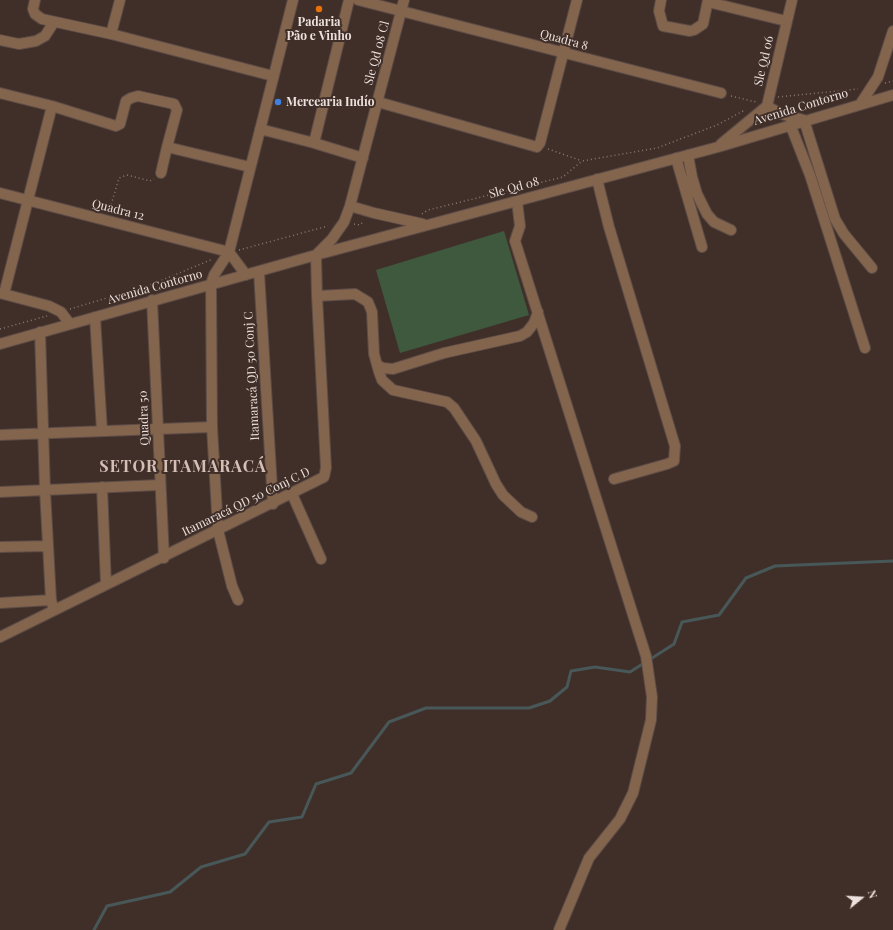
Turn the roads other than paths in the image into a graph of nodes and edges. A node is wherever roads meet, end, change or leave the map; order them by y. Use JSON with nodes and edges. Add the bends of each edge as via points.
{"nodes":[{"id":1,"x":35,"y":0,"type":"edge"},
{"id":2,"x":120,"y":0,"type":"edge"},
{"id":3,"x":293,"y":0,"type":"edge"},
{"id":4,"x":349,"y":0,"type":"edge"},
{"id":5,"x":358,"y":0,"type":"edge"},
{"id":6,"x":578,"y":0,"type":"edge"},
{"id":7,"x":661,"y":0,"type":"edge"},
{"id":8,"x":792,"y":0,"type":"edge"},
{"id":9,"x":708,"y":1,"type":"edge"},
{"id":10,"x":403,"y":5,"type":"edge"},
{"id":11,"x":54,"y":22,"type":"junction"},
{"id":12,"x":786,"y":22,"type":"junction"},
{"id":13,"x":893,"y":32,"type":"edge"},
{"id":14,"x":111,"y":34,"type":"junction"},
{"id":15,"x":0,"y":40,"type":"edge"},
{"id":16,"x":563,"y":53,"type":"junction"},
{"id":17,"x":890,"y":56,"type":"edge"},
{"id":18,"x":273,"y":76,"type":"junction"},
{"id":19,"x":0,"y":93,"type":"edge"},
{"id":20,"x":721,"y":93,"type":"road end"},
{"id":21,"x":893,"y":94,"type":"edge"},
{"id":22,"x":378,"y":102,"type":"junction"},
{"id":23,"x":768,"y":102,"type":"junction"},
{"id":24,"x":861,"y":103,"type":"junction"},
{"id":25,"x":52,"y":106,"type":"junction"},
{"id":26,"x":804,"y":120,"type":"junction"},
{"id":27,"x":790,"y":124,"type":"junction"},
{"id":28,"x":260,"y":129,"type":"junction"},
{"id":29,"x":314,"y":143,"type":"junction"},
{"id":30,"x":168,"y":147,"type":"junction"},
{"id":31,"x":718,"y":147,"type":"junction"},
{"id":32,"x":688,"y":155,"type":"junction"},
{"id":33,"x":363,"y":158,"type":"junction"},
{"id":34,"x":676,"y":158,"type":"junction"},
{"id":35,"x":250,"y":167,"type":"junction"},
{"id":36,"x":161,"y":173,"type":"road end"},
{"id":37,"x":598,"y":179,"type":"junction"},
{"id":38,"x":0,"y":193,"type":"edge"},
{"id":39,"x":27,"y":200,"type":"junction"},
{"id":40,"x":517,"y":201,"type":"junction"},
{"id":41,"x":350,"y":206,"type":"junction"},
{"id":42,"x":427,"y":225,"type":"junction"},
{"id":43,"x":731,"y":230,"type":"dead end"},
{"id":44,"x":702,"y":246,"type":"dead end"},
{"id":45,"x":229,"y":252,"type":"junction"},
{"id":46,"x":316,"y":255,"type":"junction"},
{"id":47,"x":872,"y":268,"type":"dead end"},
{"id":48,"x":259,"y":272,"type":"junction"},
{"id":49,"x":246,"y":275,"type":"junction"},
{"id":50,"x":211,"y":284,"type":"junction"},
{"id":51,"x":2,"y":294,"type":"edge"},
{"id":52,"x":317,"y":296,"type":"junction"},
{"id":53,"x":152,"y":300,"type":"junction"},
{"id":54,"x":538,"y":312,"type":"junction"},
{"id":55,"x":95,"y":317,"type":"junction"},
{"id":56,"x":70,"y":324,"type":"junction"},
{"id":57,"x":40,"y":332,"type":"junction"},
{"id":58,"x":0,"y":344,"type":"edge"},
{"id":59,"x":865,"y":348,"type":"dead end"},
{"id":60,"x":376,"y":365,"type":"junction"},
{"id":61,"x":212,"y":427,"type":"junction"},
{"id":62,"x":158,"y":428,"type":"junction"},
{"id":63,"x":102,"y":431,"type":"junction"},
{"id":64,"x":42,"y":434,"type":"junction"},
{"id":65,"x":0,"y":435,"type":"edge"},
{"id":66,"x":614,"y":479,"type":"dead end"},
{"id":67,"x":159,"y":486,"type":"junction"},
{"id":68,"x":102,"y":487,"type":"junction"},
{"id":69,"x":45,"y":490,"type":"junction"},
{"id":70,"x":0,"y":492,"type":"edge"},
{"id":71,"x":292,"y":494,"type":"junction"},
{"id":72,"x":272,"y":504,"type":"junction"},
{"id":73,"x":532,"y":517,"type":"dead end"},
{"id":74,"x":218,"y":530,"type":"junction"},
{"id":75,"x":48,"y":546,"type":"junction"},
{"id":76,"x":0,"y":547,"type":"edge"},
{"id":77,"x":164,"y":558,"type":"junction"},
{"id":78,"x":321,"y":559,"type":"dead end"},
{"id":79,"x":106,"y":584,"type":"junction"},
{"id":80,"x":51,"y":600,"type":"junction"},
{"id":81,"x":238,"y":600,"type":"dead end"},
{"id":82,"x":0,"y":603,"type":"edge"},
{"id":83,"x":54,"y":610,"type":"junction"},
{"id":84,"x":0,"y":637,"type":"edge"},
{"id":85,"x":559,"y":930,"type":"edge"}],
"edges":[{"from":1,"to":11,"type":"street","via":[[35,14],[42,20]]},
{"from":2,"to":14,"type":"street"},
{"from":3,"to":18,"type":"street"},
{"from":4,"to":29,"type":"street"},
{"from":5,"to":10,"type":"street"},
{"from":6,"to":16,"type":"street"},
{"from":7,"to":9,"type":"street","via":[[658,11],[663,26],[690,31],[703,24]]},
{"from":8,"to":12,"type":"street","name":"Sle Qd 06"},
{"from":9,"to":12,"type":"street"},
{"from":10,"to":16,"type":"street","name":"Quadra 8"},
{"from":10,"to":22,"type":"street","name":"Sle Qd 08 Cl"},
{"from":11,"to":14,"type":"street"},
{"from":11,"to":15,"type":"street","via":[[45,36],[36,42],[20,44]]},
{"from":12,"to":23,"type":"street","name":"Sle Qd 06"},
{"from":13,"to":17,"type":"street"},
{"from":14,"to":18,"type":"street"},
{"from":16,"to":20,"type":"street","name":"Quadra 8"},
{"from":16,"to":22,"type":"street","via":[[539,145],[533,146]]},
{"from":17,"to":24,"type":"street"},
{"from":18,"to":28,"type":"street"},
{"from":19,"to":25,"type":"street"},
{"from":21,"to":24,"type":"street","name":"Avenida Contorno"},
{"from":22,"to":33,"type":"street","name":"Sle Qd 08 Cl"},
{"from":23,"to":26,"type":"street","via":[[781,114]]},
{"from":23,"to":31,"type":"street"},
{"from":24,"to":26,"type":"street","name":"Avenida Contorno"},
{"from":25,"to":30,"type":"street","via":[[116,126],[120,124],[126,101],[131,98],[138,96],[174,104],[177,110]]},
{"from":25,"to":39,"type":"street"},
{"from":26,"to":27,"type":"street","name":"Avenida Contorno"},
{"from":26,"to":47,"type":"street","via":[[838,226]]},
{"from":27,"to":31,"type":"street","name":"Avenida Contorno"},
{"from":27,"to":59,"type":"street","via":[[810,175]]},
{"from":28,"to":29,"type":"street"},
{"from":28,"to":35,"type":"street"},
{"from":29,"to":33,"type":"street"},
{"from":30,"to":35,"type":"street"},
{"from":30,"to":36,"type":"street"},
{"from":31,"to":32,"type":"street","name":"Sle Qd 08"},
{"from":32,"to":34,"type":"street","name":"Sle Qd 08"},
{"from":32,"to":43,"type":"street","via":[[692,177],[704,209],[714,222]]},
{"from":33,"to":41,"type":"street","name":"Sle Qd 08 Cl"},
{"from":34,"to":37,"type":"street","name":"Sle Qd 08"},
{"from":34,"to":44,"type":"street"},
{"from":35,"to":45,"type":"street"},
{"from":37,"to":40,"type":"street","name":"Sle Qd 08"},
{"from":37,"to":66,"type":"street","via":[[609,227],[675,446],[674,461]]},
{"from":38,"to":39,"type":"street","name":"Quadra 12"},
{"from":39,"to":45,"type":"street","name":"Quadra 12"},
{"from":39,"to":51,"type":"street"},
{"from":40,"to":42,"type":"street","name":"Sle Qd 08"},
{"from":40,"to":54,"type":"street","via":[[520,226],[515,241]]},
{"from":41,"to":42,"type":"street"},
{"from":41,"to":46,"type":"street","name":"Sle Qd 08 Cl","via":[[344,222]]},
{"from":42,"to":46,"type":"street","name":"Sle Qd 08"},
{"from":45,"to":49,"type":"street"},
{"from":45,"to":50,"type":"street"},
{"from":46,"to":48,"type":"street","name":"Avenida Contorno"},
{"from":46,"to":52,"type":"street","name":"Itamaracá QD 50 Conj C D"},
{"from":48,"to":49,"type":"street","name":"Avenida Contorno"},
{"from":48,"to":72,"type":"street","name":"Itamaracá QD 50 Conj C"},
{"from":49,"to":50,"type":"street","name":"Avenida Contorno"},
{"from":50,"to":53,"type":"street","name":"Avenida Contorno"},
{"from":50,"to":61,"type":"street"},
{"from":51,"to":56,"type":"street","via":[[49,306],[61,312]]},
{"from":52,"to":60,"type":"street","via":[[356,294],[368,302],[372,312]]},
{"from":52,"to":71,"type":"street","name":"Itamaracá QD 50 Conj C D","via":[[325,474],[322,480]]},
{"from":53,"to":55,"type":"street","name":"Avenida Contorno"},
{"from":53,"to":62,"type":"street","name":"Quadra 50"},
{"from":54,"to":60,"type":"street","via":[[534,323],[520,336],[444,353],[393,369]]},
{"from":54,"to":85,"type":"street","via":[[646,656],[652,697],[651,720],[633,793],[620,819],[588,858]]},
{"from":55,"to":56,"type":"street","name":"Avenida Contorno"},
{"from":55,"to":63,"type":"street"},
{"from":56,"to":57,"type":"street","name":"Avenida Contorno"},
{"from":57,"to":58,"type":"street","name":"Avenida Contorno"},
{"from":57,"to":64,"type":"street"},
{"from":60,"to":73,"type":"street","via":[[382,380],[393,390],[447,402],[454,408],[476,442],[503,495],[521,512]]},
{"from":61,"to":62,"type":"street"},
{"from":61,"to":74,"type":"street"},
{"from":62,"to":63,"type":"street"},
{"from":62,"to":67,"type":"street","name":"Quadra 50"},
{"from":63,"to":64,"type":"street"},
{"from":64,"to":65,"type":"street"},
{"from":64,"to":69,"type":"street"},
{"from":67,"to":68,"type":"street"},
{"from":67,"to":77,"type":"street","name":"Quadra 50"},
{"from":68,"to":69,"type":"street"},
{"from":68,"to":79,"type":"street"},
{"from":69,"to":70,"type":"street"},
{"from":69,"to":75,"type":"street"},
{"from":71,"to":72,"type":"street","name":"Itamaracá QD 50 Conj C D"},
{"from":71,"to":78,"type":"street"},
{"from":72,"to":74,"type":"street","name":"Itamaracá QD 50 Conj C D"},
{"from":74,"to":77,"type":"street","name":"Itamaracá QD 50 Conj C D"},
{"from":74,"to":81,"type":"street"},
{"from":75,"to":76,"type":"street"},
{"from":75,"to":80,"type":"street"},
{"from":77,"to":79,"type":"street","name":"Itamaracá QD 50 Conj C D"},
{"from":79,"to":83,"type":"street","name":"Itamaracá QD 50 Conj C D"},
{"from":80,"to":82,"type":"street"},
{"from":80,"to":83,"type":"street"},
{"from":83,"to":84,"type":"street","name":"Itamaracá QD 50 Conj C D"}]}
